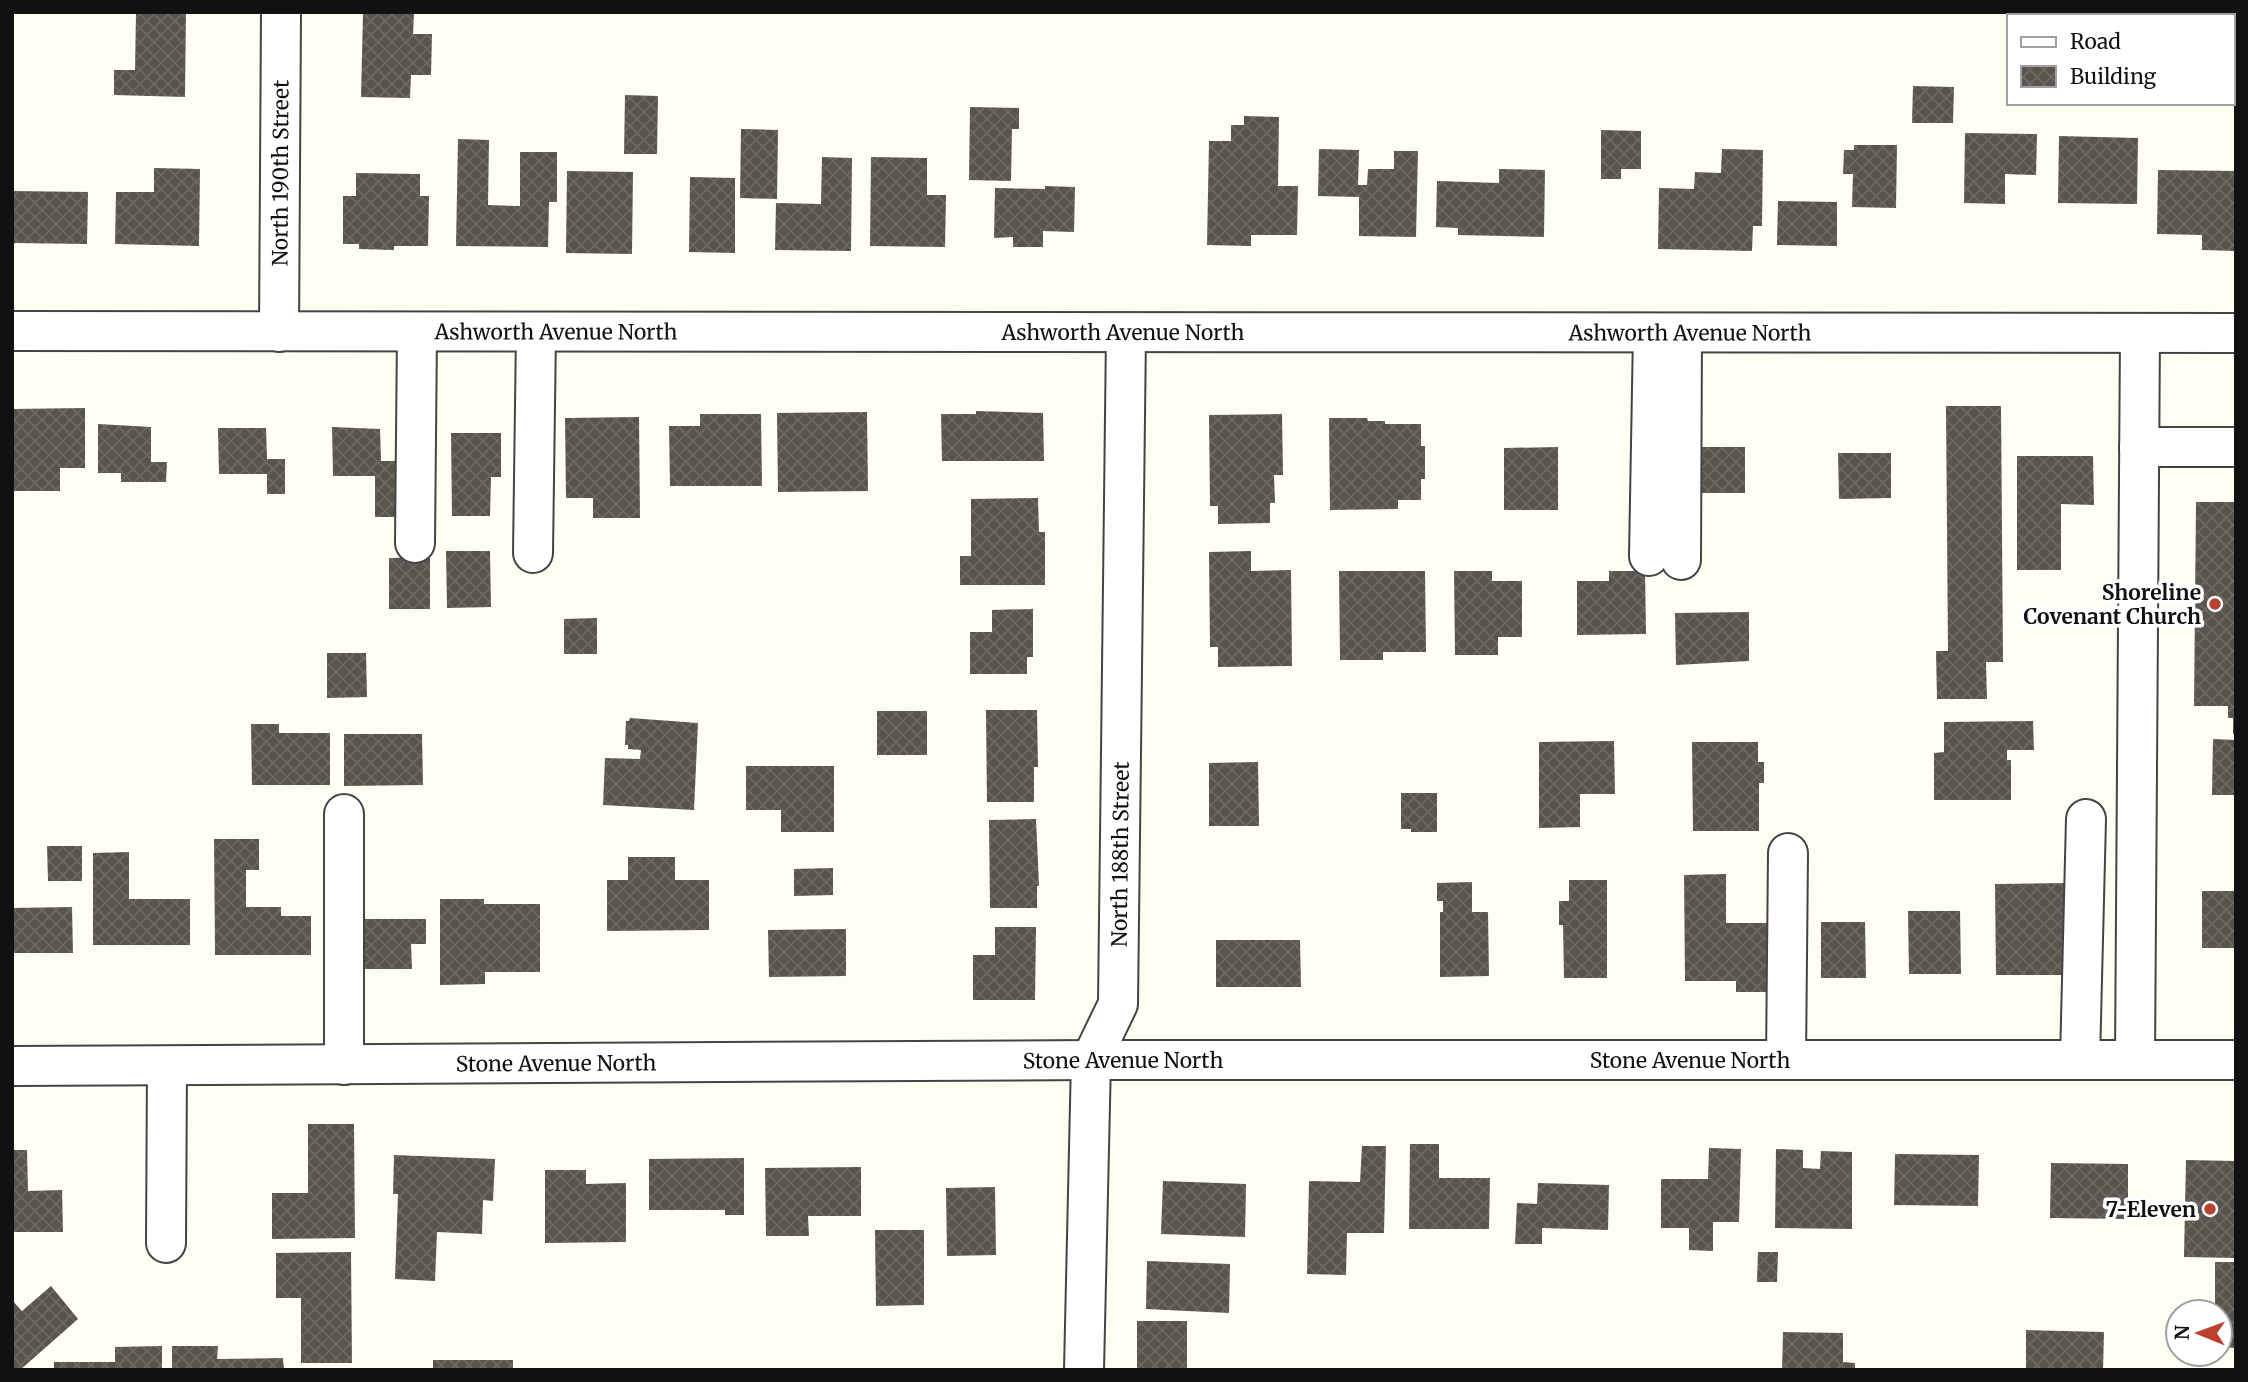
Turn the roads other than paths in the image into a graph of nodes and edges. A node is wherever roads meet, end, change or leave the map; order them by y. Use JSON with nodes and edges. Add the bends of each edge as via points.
{"nodes":[{"id":1,"x":281,"y":12,"type":"edge"},
{"id":2,"x":12,"y":331,"type":"edge"},
{"id":3,"x":279,"y":332,"type":"junction"},
{"id":4,"x":417,"y":332,"type":"junction"},
{"id":5,"x":536,"y":332,"type":"junction"},
{"id":6,"x":1126,"y":333,"type":"junction"},
{"id":7,"x":1667,"y":333,"type":"junction"},
{"id":8,"x":2140,"y":333,"type":"junction"},
{"id":9,"x":2236,"y":333,"type":"edge"},
{"id":10,"x":2139,"y":447,"type":"junction"},
{"id":11,"x":2236,"y":447,"type":"edge"},
{"id":12,"x":415,"y":543,"type":"dead end"},
{"id":13,"x":534,"y":554,"type":"dead end"},
{"id":14,"x":1665,"y":558,"type":"dead end"},
{"id":15,"x":344,"y":814,"type":"dead end"},
{"id":16,"x":2086,"y":820,"type":"dead end"},
{"id":17,"x":1788,"y":853,"type":"dead end"},
{"id":18,"x":1091,"y":1060,"type":"junction"},
{"id":19,"x":1786,"y":1060,"type":"junction"},
{"id":20,"x":2080,"y":1060,"type":"junction"},
{"id":21,"x":2135,"y":1060,"type":"junction"},
{"id":22,"x":2236,"y":1060,"type":"edge"},
{"id":23,"x":344,"y":1065,"type":"junction"},
{"id":24,"x":12,"y":1066,"type":"edge"},
{"id":25,"x":167,"y":1067,"type":"junction"},
{"id":26,"x":166,"y":1243,"type":"dead end"},
{"id":27,"x":1084,"y":1370,"type":"edge"}],
"edges":[{"from":1,"to":3,"type":"street","name":"North 190th Street"},
{"from":2,"to":3,"type":"street","name":"Ashworth Avenue North"},
{"from":3,"to":4,"type":"street","name":"Ashworth Avenue North"},
{"from":4,"to":5,"type":"street","name":"Ashworth Avenue North"},
{"from":4,"to":12,"type":"street"},
{"from":5,"to":6,"type":"street","name":"Ashworth Avenue North"},
{"from":5,"to":13,"type":"street"},
{"from":6,"to":7,"type":"street","name":"Ashworth Avenue North"},
{"from":6,"to":18,"type":"street","name":"North 188th Street","via":[[1118,1004]]},
{"from":7,"to":8,"type":"street","name":"Ashworth Avenue North"},
{"from":7,"to":14,"type":"street"},
{"from":8,"to":9,"type":"street","name":"Ashworth Avenue North"},
{"from":8,"to":10,"type":"street"},
{"from":10,"to":11,"type":"street"},
{"from":10,"to":21,"type":"street"},
{"from":15,"to":23,"type":"street"},
{"from":16,"to":20,"type":"street"},
{"from":17,"to":19,"type":"street"},
{"from":18,"to":19,"type":"street","name":"Stone Avenue North"},
{"from":18,"to":23,"type":"street","name":"Stone Avenue North"},
{"from":18,"to":27,"type":"street","name":"North 188th Street"},
{"from":19,"to":20,"type":"street","name":"Stone Avenue North"},
{"from":20,"to":21,"type":"street","name":"Stone Avenue North"},
{"from":21,"to":22,"type":"street","name":"Stone Avenue North"},
{"from":23,"to":25,"type":"street","name":"Stone Avenue North"},
{"from":24,"to":25,"type":"street","name":"Stone Avenue North"},
{"from":25,"to":26,"type":"street"}]}
